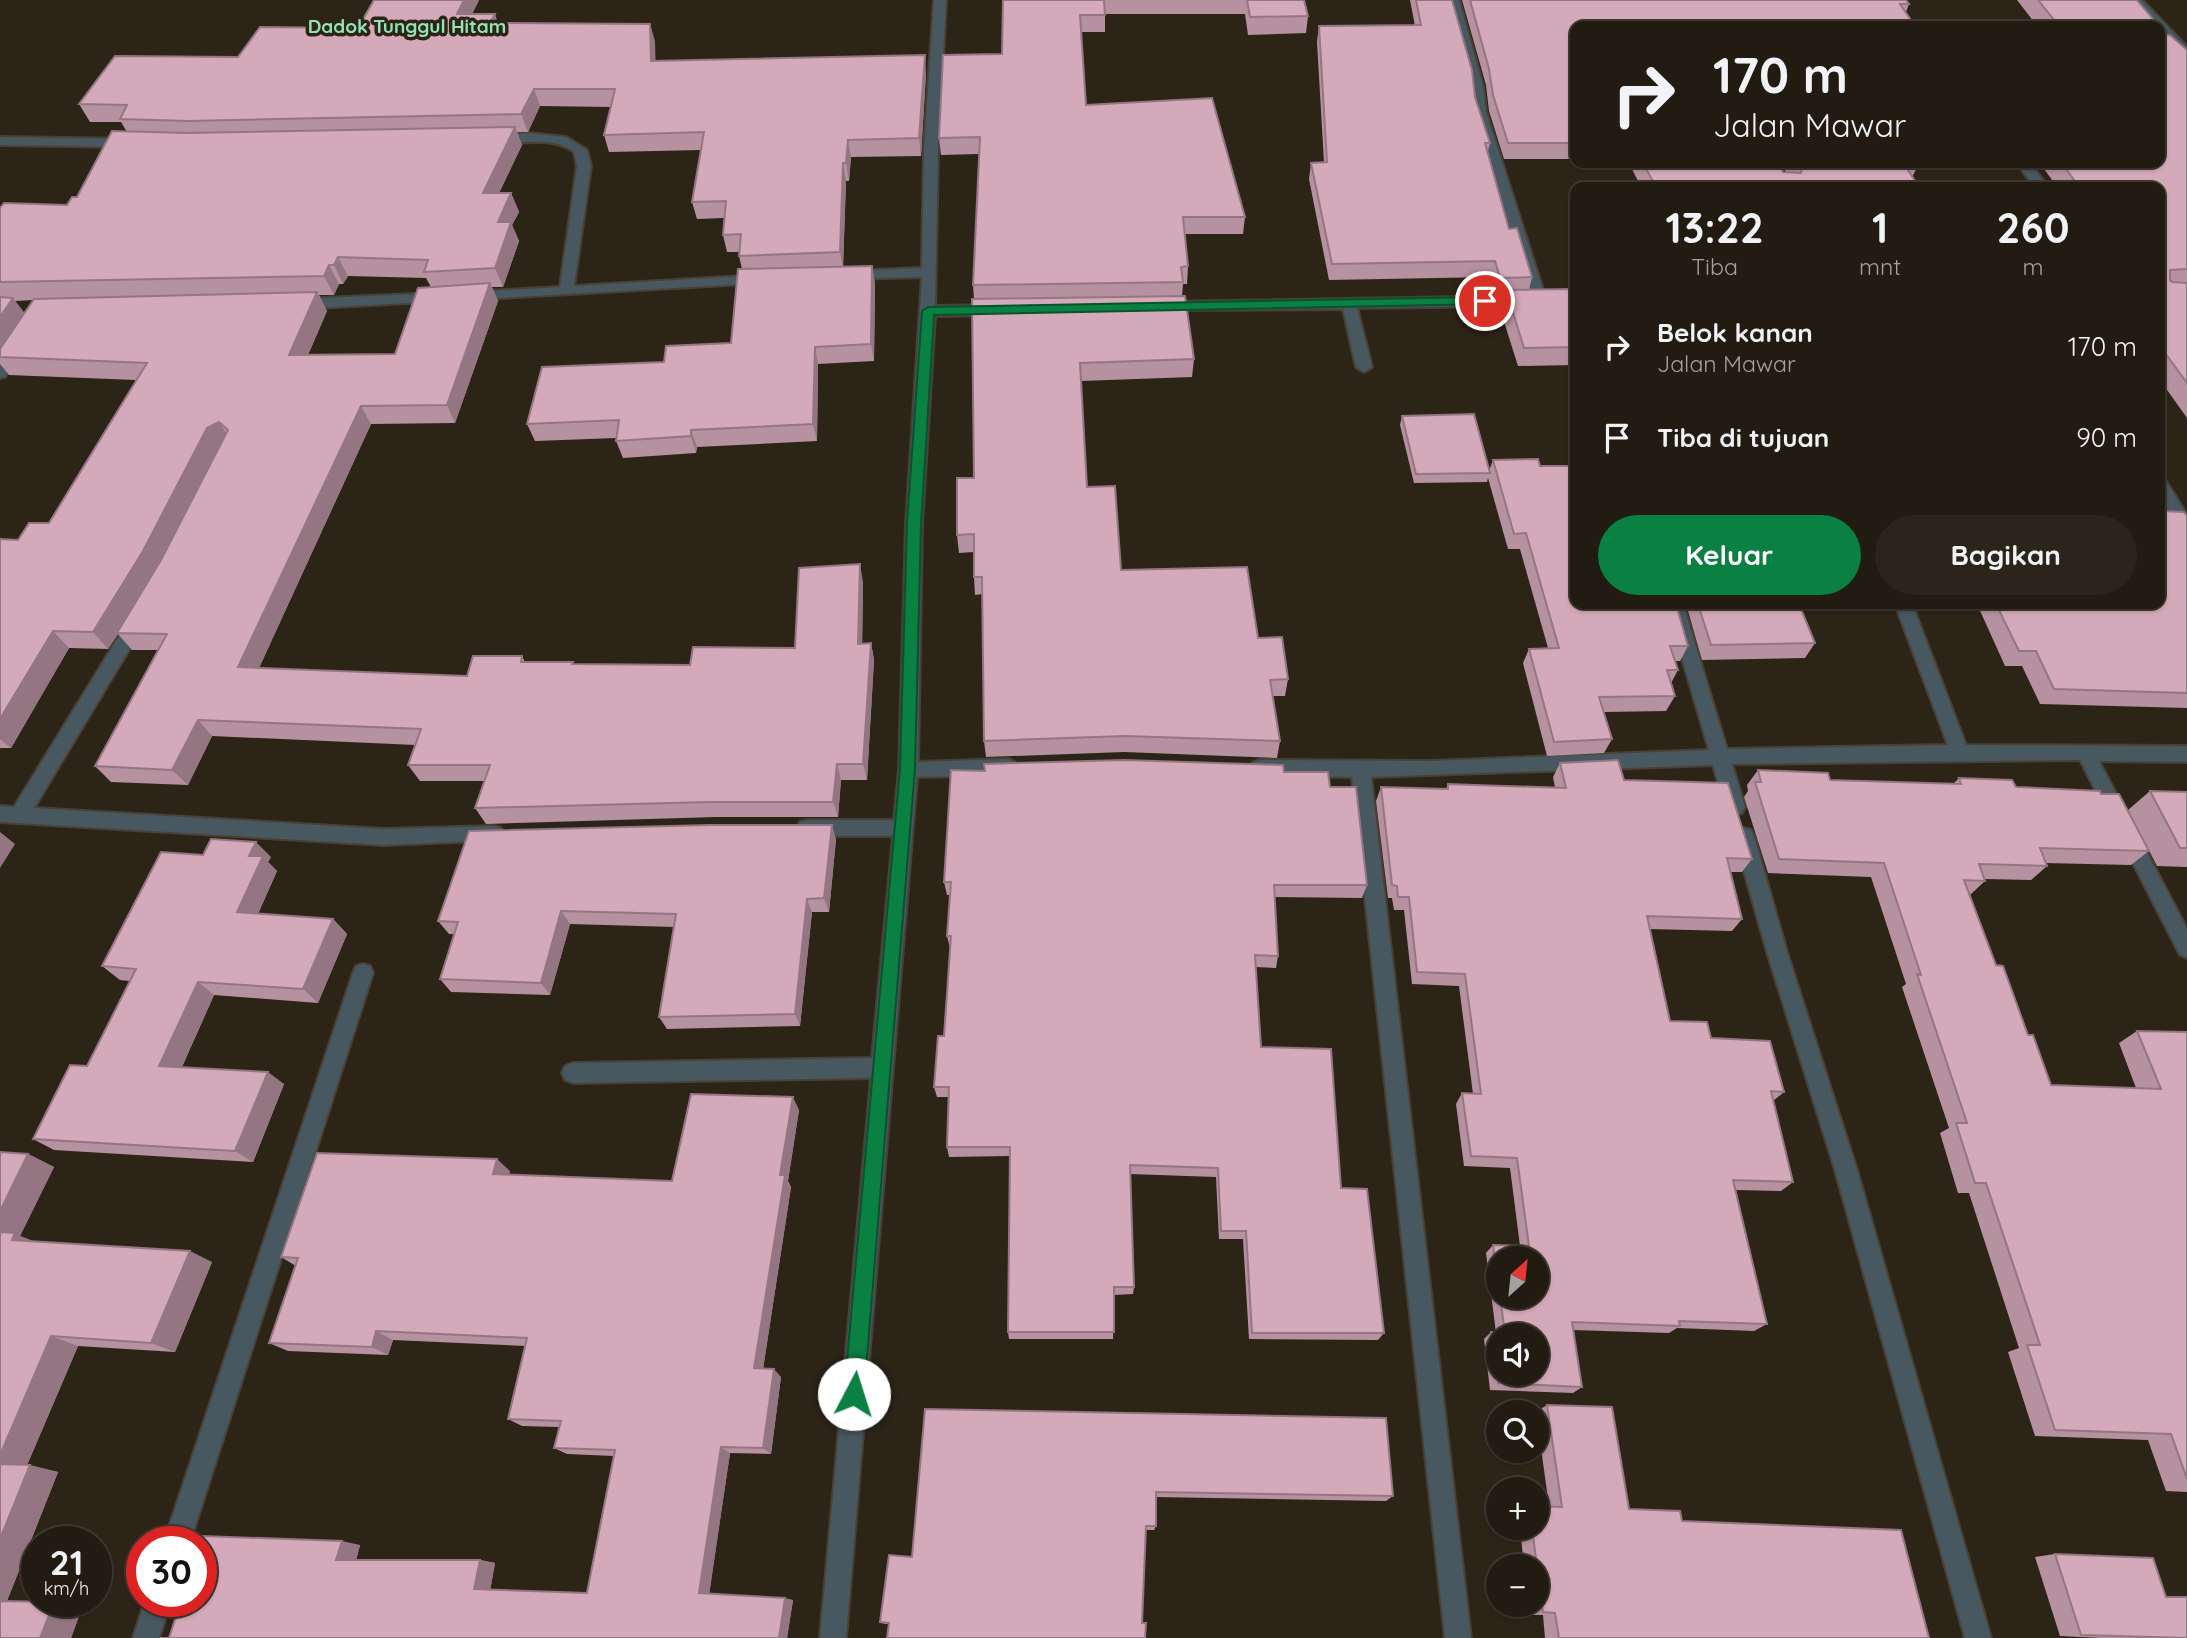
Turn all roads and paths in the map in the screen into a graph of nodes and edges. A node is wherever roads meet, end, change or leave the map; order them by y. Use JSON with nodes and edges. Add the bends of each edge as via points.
{"nodes":[{"id":1,"x":940,"y":0,"type":"edge"},
{"id":2,"x":1453,"y":0,"type":"edge"},
{"id":3,"x":2136,"y":0,"type":"edge"},
{"id":4,"x":2156,"y":21,"type":"edge"},
{"id":5,"x":2165,"y":31,"type":"edge"},
{"id":6,"x":2187,"y":54,"type":"edge"},
{"id":7,"x":483,"y":139,"type":"edge"},
{"id":8,"x":0,"y":141,"type":"edge"},
{"id":9,"x":145,"y":144,"type":"edge"},
{"id":10,"x":929,"y":272,"type":"junction"},
{"id":11,"x":832,"y":276,"type":"edge"},
{"id":12,"x":777,"y":278,"type":"edge"},
{"id":13,"x":566,"y":292,"type":"junction"},
{"id":14,"x":1539,"y":300,"type":"junction"},
{"id":15,"x":1570,"y":300,"type":"edge"},
{"id":16,"x":284,"y":304,"type":"edge"},
{"id":17,"x":1349,"y":304,"type":"junction"},
{"id":18,"x":1145,"y":307,"type":"edge"},
{"id":19,"x":1010,"y":310,"type":"edge"},
{"id":20,"x":928,"y":311,"type":"junction"},
{"id":21,"x":28,"y":331,"type":"edge"},
{"id":22,"x":1364,"y":368,"type":"dead end"},
{"id":23,"x":0,"y":373,"type":"edge"},
{"id":24,"x":2165,"y":493,"type":"edge"},
{"id":25,"x":2187,"y":529,"type":"edge"},
{"id":26,"x":146,"y":607,"type":"edge"},
{"id":27,"x":1676,"y":609,"type":"edge"},
{"id":28,"x":1905,"y":609,"type":"edge"},
{"id":29,"x":1960,"y":753,"type":"junction"},
{"id":30,"x":2087,"y":753,"type":"junction"},
{"id":31,"x":2187,"y":754,"type":"edge"},
{"id":32,"x":1721,"y":757,"type":"junction"},
{"id":33,"x":1030,"y":766,"type":"edge"},
{"id":34,"x":1236,"y":767,"type":"edge"},
{"id":35,"x":908,"y":769,"type":"junction"},
{"id":36,"x":1361,"y":771,"type":"junction"},
{"id":37,"x":10,"y":815,"type":"edge"},
{"id":38,"x":782,"y":828,"type":"edge"},
{"id":39,"x":901,"y":828,"type":"junction"},
{"id":40,"x":508,"y":834,"type":"edge"},
{"id":41,"x":2187,"y":949,"type":"edge"},
{"id":42,"x":363,"y":973,"type":"dead end"},
{"id":43,"x":882,"y":1068,"type":"junction"},
{"id":44,"x":573,"y":1073,"type":"dead end"},
{"id":45,"x":182,"y":1526,"type":"edge"},
{"id":46,"x":153,"y":1617,"type":"edge"},
{"id":47,"x":146,"y":1638,"type":"edge"},
{"id":48,"x":833,"y":1638,"type":"edge"},
{"id":49,"x":1458,"y":1638,"type":"edge"},
{"id":50,"x":1978,"y":1638,"type":"edge"}],
"edges":[{"from":1,"to":10,"type":"street"},
{"from":2,"to":14,"type":"street","via":[[1480,112]]},
{"from":3,"to":4,"type":"street"},
{"from":5,"to":6,"type":"street"},
{"from":7,"to":13,"type":"street","via":[[551,138],[580,150],[584,166]]},
{"from":8,"to":9,"type":"street"},
{"from":10,"to":11,"type":"street"},
{"from":10,"to":20,"type":"street"},
{"from":12,"to":13,"type":"street"},
{"from":13,"to":16,"type":"street"},
{"from":14,"to":15,"type":"street"},
{"from":14,"to":17,"type":"street"},
{"from":17,"to":18,"type":"street"},
{"from":17,"to":22,"type":"street"},
{"from":19,"to":20,"type":"street"},
{"from":20,"to":35,"type":"street","via":[[914,524]]},
{"from":21,"to":23,"type":"street"},
{"from":24,"to":25,"type":"street"},
{"from":26,"to":37,"type":"street"},
{"from":27,"to":32,"type":"street"},
{"from":28,"to":29,"type":"street"},
{"from":29,"to":30,"type":"street"},
{"from":29,"to":32,"type":"street"},
{"from":30,"to":31,"type":"street"},
{"from":30,"to":41,"type":"street"},
{"from":32,"to":36,"type":"street"},
{"from":32,"to":50,"type":"street","via":[[1846,1170]]},
{"from":33,"to":35,"type":"street"},
{"from":34,"to":36,"type":"street"},
{"from":35,"to":39,"type":"street"},
{"from":36,"to":49,"type":"street"},
{"from":37,"to":40,"type":"street","via":[[384,837]]},
{"from":38,"to":39,"type":"street"},
{"from":39,"to":43,"type":"street"},
{"from":42,"to":45,"type":"street"},
{"from":43,"to":44,"type":"street"},
{"from":43,"to":48,"type":"street"},
{"from":46,"to":47,"type":"street"}]}
